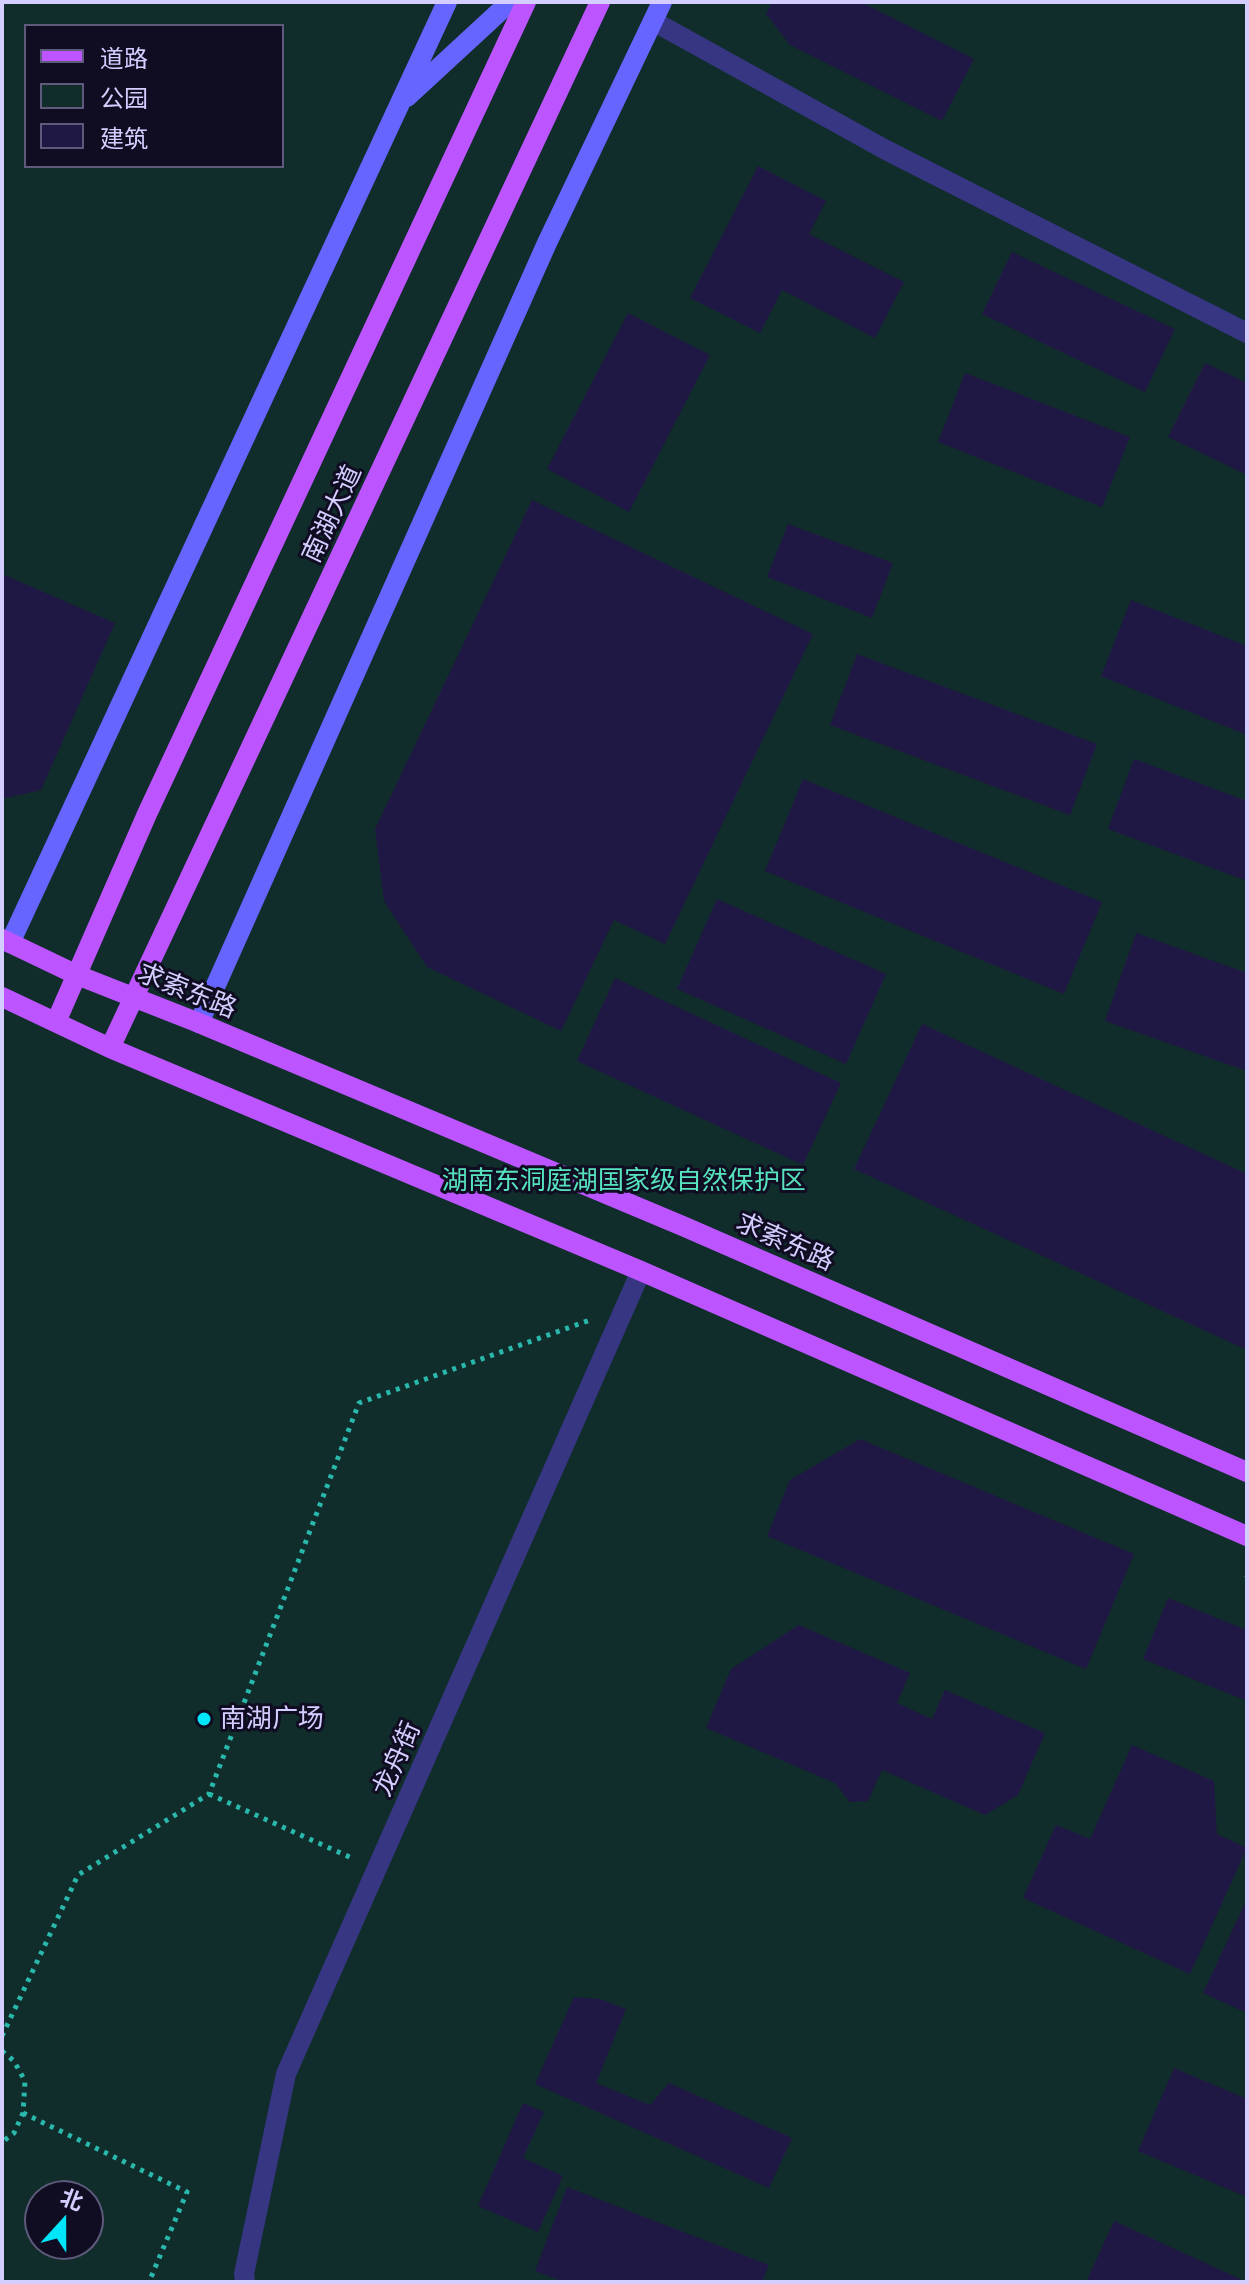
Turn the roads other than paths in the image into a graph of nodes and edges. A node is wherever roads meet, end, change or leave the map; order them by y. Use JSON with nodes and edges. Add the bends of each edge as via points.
{"nodes":[{"id":1,"x":447,"y":2,"type":"edge"},
{"id":2,"x":510,"y":2,"type":"edge"},
{"id":3,"x":526,"y":2,"type":"edge"},
{"id":4,"x":600,"y":2,"type":"edge"},
{"id":5,"x":662,"y":2,"type":"edge"},
{"id":6,"x":653,"y":21,"type":"junction"},
{"id":7,"x":400,"y":104,"type":"junction"},
{"id":8,"x":1247,"y":333,"type":"edge"},
{"id":9,"x":6,"y":941,"type":"edge"},
{"id":10,"x":77,"y":975,"type":"junction"},
{"id":11,"x":2,"y":997,"type":"edge"},
{"id":12,"x":135,"y":997,"type":"junction"},
{"id":13,"x":56,"y":1022,"type":"junction"},
{"id":14,"x":199,"y":1023,"type":"junction"},
{"id":15,"x":110,"y":1048,"type":"junction"},
{"id":16,"x":641,"y":1271,"type":"junction"},
{"id":17,"x":1247,"y":1472,"type":"edge"},
{"id":18,"x":1247,"y":1536,"type":"edge"},
{"id":19,"x":245,"y":2282,"type":"edge"}],
"edges":[{"from":1,"to":7,"type":"main road"},
{"from":2,"to":7,"type":"main road"},
{"from":3,"to":10,"type":"main road","name":"南湖大道"},
{"from":4,"to":12,"type":"main road","name":"南湖大道"},
{"from":5,"to":6,"type":"main road"},
{"from":6,"to":8,"type":"street","via":[[886,150]]},
{"from":6,"to":14,"type":"main road","via":[[547,243]]},
{"from":7,"to":9,"type":"main road"},
{"from":9,"to":10,"type":"main road","name":"求索东路"},
{"from":10,"to":12,"type":"main road","name":"求索东路"},
{"from":10,"to":13,"type":"main road","name":"南湖大道"},
{"from":11,"to":13,"type":"main road"},
{"from":12,"to":14,"type":"main road","name":"求索东路"},
{"from":12,"to":15,"type":"main road","name":"南湖大道"},
{"from":13,"to":15,"type":"main road"},
{"from":14,"to":17,"type":"main road","name":"求索东路"},
{"from":15,"to":16,"type":"main road"},
{"from":16,"to":18,"type":"main road"},
{"from":16,"to":19,"type":"street","name":"龙舟街","via":[[286,2074]]}]}
